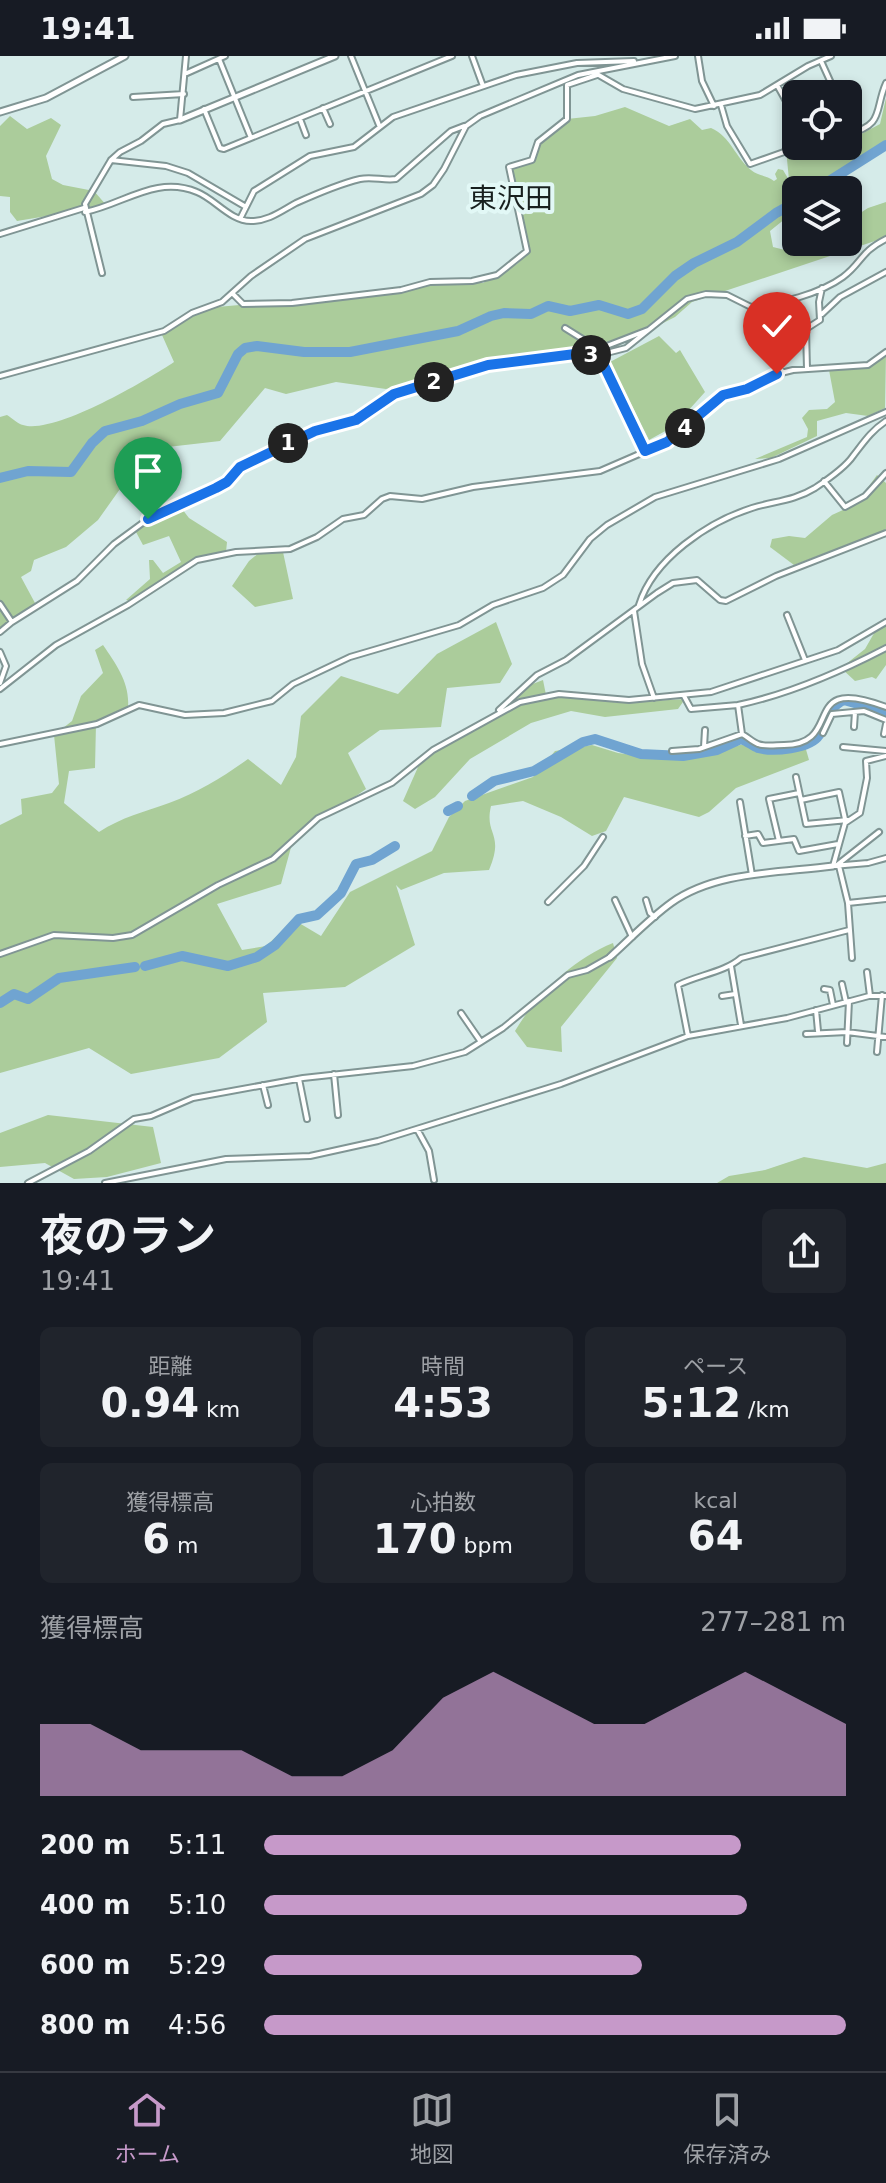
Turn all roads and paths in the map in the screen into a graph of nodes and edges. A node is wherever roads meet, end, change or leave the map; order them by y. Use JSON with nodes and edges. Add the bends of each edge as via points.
{"nodes":[{"id":1,"x":125,"y":56,"type":"edge"},
{"id":2,"x":186,"y":56,"type":"edge"},
{"id":3,"x":225,"y":56,"type":"edge"},
{"id":4,"x":335,"y":56,"type":"edge"},
{"id":5,"x":351,"y":56,"type":"edge"},
{"id":6,"x":452,"y":56,"type":"edge"},
{"id":7,"x":472,"y":56,"type":"edge"},
{"id":8,"x":675,"y":56,"type":"edge"},
{"id":9,"x":698,"y":56,"type":"edge"},
{"id":10,"x":810,"y":56,"type":"edge"},
{"id":11,"x":831,"y":56,"type":"edge"},
{"id":12,"x":608,"y":58,"type":"edge"},
{"id":13,"x":219,"y":59,"type":"junction"},
{"id":14,"x":821,"y":61,"type":"junction"},
{"id":15,"x":637,"y":62,"type":"junction"},
{"id":16,"x":814,"y":63,"type":"junction"},
{"id":17,"x":187,"y":73,"type":"junction"},
{"id":18,"x":596,"y":73,"type":"junction"},
{"id":19,"x":830,"y":80,"type":"edge"},
{"id":20,"x":886,"y":83,"type":"edge"},
{"id":21,"x":777,"y":85,"type":"junction"},
{"id":22,"x":483,"y":86,"type":"junction"},
{"id":23,"x":365,"y":90,"type":"junction"},
{"id":24,"x":184,"y":94,"type":"junction"},
{"id":25,"x":782,"y":94,"type":"edge"},
{"id":26,"x":133,"y":97,"type":"dead end"},
{"id":27,"x":233,"y":97,"type":"junction"},
{"id":28,"x":717,"y":105,"type":"junction"},
{"id":29,"x":323,"y":108,"type":"junction"},
{"id":30,"x":204,"y":109,"type":"junction"},
{"id":31,"x":0,"y":112,"type":"edge"},
{"id":32,"x":314,"y":112,"type":"junction"},
{"id":33,"x":299,"y":118,"type":"junction"},
{"id":34,"x":180,"y":120,"type":"junction"},
{"id":35,"x":318,"y":121,"type":"dead end"},
{"id":36,"x":330,"y":124,"type":"dead end"},
{"id":37,"x":379,"y":125,"type":"junction"},
{"id":38,"x":466,"y":126,"type":"junction"},
{"id":39,"x":862,"y":128,"type":"edge"},
{"id":40,"x":306,"y":135,"type":"dead end"},
{"id":41,"x":251,"y":138,"type":"junction"},
{"id":42,"x":782,"y":153,"type":"edge"},
{"id":43,"x":111,"y":160,"type":"junction"},
{"id":44,"x":246,"y":207,"type":"junction"},
{"id":45,"x":84,"y":210,"type":"junction"},
{"id":46,"x":240,"y":219,"type":"junction"},
{"id":47,"x":0,"y":234,"type":"edge"},
{"id":48,"x":886,"y":239,"type":"edge"},
{"id":49,"x":886,"y":272,"type":"edge"},
{"id":50,"x":102,"y":273,"type":"dead end"},
{"id":51,"x":822,"y":287,"type":"junction"},
{"id":52,"x":232,"y":293,"type":"junction"},
{"id":53,"x":821,"y":315,"type":"junction"},
{"id":54,"x":565,"y":328,"type":"dead end"},
{"id":55,"x":654,"y":328,"type":"junction"},
{"id":56,"x":886,"y":352,"type":"edge"},
{"id":57,"x":599,"y":355,"type":"junction"},
{"id":58,"x":807,"y":369,"type":"junction"},
{"id":59,"x":0,"y":376,"type":"edge"},
{"id":60,"x":886,"y":412,"type":"edge"},
{"id":61,"x":886,"y":421,"type":"edge"},
{"id":62,"x":645,"y":451,"type":"junction"},
{"id":63,"x":886,"y":473,"type":"edge"},
{"id":64,"x":824,"y":481,"type":"junction"},
{"id":65,"x":886,"y":533,"type":"edge"},
{"id":66,"x":0,"y":604,"type":"edge"},
{"id":67,"x":636,"y":609,"type":"junction"},
{"id":68,"x":787,"y":615,"type":"dead end"},
{"id":69,"x":12,"y":622,"type":"junction"},
{"id":70,"x":886,"y":622,"type":"edge"},
{"id":71,"x":0,"y":632,"type":"edge"},
{"id":72,"x":886,"y":648,"type":"edge"},
{"id":73,"x":0,"y":652,"type":"edge"},
{"id":74,"x":805,"y":660,"type":"junction"},
{"id":75,"x":0,"y":683,"type":"edge"},
{"id":76,"x":0,"y":689,"type":"edge"},
{"id":77,"x":684,"y":696,"type":"junction"},
{"id":78,"x":654,"y":698,"type":"junction"},
{"id":79,"x":738,"y":705,"type":"junction"},
{"id":80,"x":886,"y":707,"type":"edge"},
{"id":81,"x":855,"y":712,"type":"junction"},
{"id":82,"x":495,"y":714,"type":"junction"},
{"id":83,"x":886,"y":722,"type":"edge"},
{"id":84,"x":854,"y":727,"type":"dead end"},
{"id":85,"x":705,"y":730,"type":"dead end"},
{"id":86,"x":823,"y":733,"type":"dead end"},
{"id":87,"x":742,"y":734,"type":"junction"},
{"id":88,"x":884,"y":734,"type":"dead end"},
{"id":89,"x":0,"y":744,"type":"edge"},
{"id":90,"x":843,"y":747,"type":"dead end"},
{"id":91,"x":704,"y":748,"type":"junction"},
{"id":92,"x":672,"y":751,"type":"dead end"},
{"id":93,"x":886,"y":753,"type":"edge"},
{"id":94,"x":796,"y":777,"type":"dead end"},
{"id":95,"x":799,"y":793,"type":"junction"},
{"id":96,"x":801,"y":800,"type":"junction"},
{"id":97,"x":740,"y":802,"type":"dead end"},
{"id":98,"x":846,"y":820,"type":"junction"},
{"id":99,"x":879,"y":832,"type":"dead end"},
{"id":100,"x":745,"y":836,"type":"junction"},
{"id":101,"x":603,"y":837,"type":"dead end"},
{"id":102,"x":779,"y":841,"type":"junction"},
{"id":103,"x":838,"y":844,"type":"junction"},
{"id":104,"x":886,"y":858,"type":"edge"},
{"id":105,"x":835,"y":866,"type":"junction"},
{"id":106,"x":752,"y":877,"type":"junction"},
{"id":107,"x":886,"y":899,"type":"edge"},
{"id":108,"x":615,"y":900,"type":"dead end"},
{"id":109,"x":646,"y":900,"type":"dead end"},
{"id":110,"x":548,"y":902,"type":"dead end"},
{"id":111,"x":848,"y":903,"type":"junction"},
{"id":112,"x":655,"y":917,"type":"junction"},
{"id":113,"x":849,"y":930,"type":"junction"},
{"id":114,"x":632,"y":937,"type":"junction"},
{"id":115,"x":0,"y":954,"type":"edge"},
{"id":116,"x":610,"y":957,"type":"joint"},
{"id":117,"x":852,"y":958,"type":"dead end"},
{"id":118,"x":731,"y":966,"type":"junction"},
{"id":119,"x":867,"y":972,"type":"dead end"},
{"id":120,"x":842,"y":984,"type":"dead end"},
{"id":121,"x":824,"y":989,"type":"dead end"},
{"id":122,"x":735,"y":994,"type":"junction"},
{"id":123,"x":722,"y":996,"type":"dead end"},
{"id":124,"x":870,"y":996,"type":"junction"},
{"id":125,"x":884,"y":996,"type":"edge"},
{"id":126,"x":847,"y":1002,"type":"junction"},
{"id":127,"x":833,"y":1005,"type":"junction"},
{"id":128,"x":816,"y":1010,"type":"junction"},
{"id":129,"x":461,"y":1013,"type":"dead end"},
{"id":130,"x":725,"y":1020,"type":"dead end"},
{"id":131,"x":714,"y":1021,"type":"dead end"},
{"id":132,"x":704,"y":1023,"type":"dead end"},
{"id":133,"x":741,"y":1025,"type":"junction"},
{"id":134,"x":726,"y":1027,"type":"junction"},
{"id":135,"x":715,"y":1029,"type":"junction"},
{"id":136,"x":707,"y":1031,"type":"junction"},
{"id":137,"x":818,"y":1031,"type":"junction"},
{"id":138,"x":847,"y":1032,"type":"junction"},
{"id":139,"x":806,"y":1034,"type":"dead end"},
{"id":140,"x":878,"y":1034,"type":"junction"},
{"id":141,"x":688,"y":1036,"type":"junction"},
{"id":142,"x":886,"y":1037,"type":"edge"},
{"id":143,"x":481,"y":1042,"type":"junction"},
{"id":144,"x":847,"y":1043,"type":"dead end"},
{"id":145,"x":877,"y":1052,"type":"dead end"},
{"id":146,"x":334,"y":1074,"type":"junction"},
{"id":147,"x":299,"y":1078,"type":"junction"},
{"id":148,"x":263,"y":1085,"type":"junction"},
{"id":149,"x":268,"y":1105,"type":"dead end"},
{"id":150,"x":338,"y":1115,"type":"dead end"},
{"id":151,"x":307,"y":1119,"type":"dead end"},
{"id":152,"x":417,"y":1129,"type":"junction"},
{"id":153,"x":434,"y":1180,"type":"dead end"},
{"id":154,"x":28,"y":1183,"type":"edge"},
{"id":155,"x":105,"y":1183,"type":"edge"}],
"edges":[{"from":1,"to":31,"type":"street","via":[[46,98]]},
{"from":2,"to":17,"type":"street"},
{"from":3,"to":13,"type":"street"},
{"from":4,"to":27,"type":"street"},
{"from":5,"to":23,"type":"street"},
{"from":6,"to":23,"type":"street"},
{"from":7,"to":22,"type":"street"},
{"from":8,"to":15,"type":"street"},
{"from":9,"to":28,"type":"street","via":[[702,81]]},
{"from":10,"to":16,"type":"street"},
{"from":11,"to":14,"type":"street"},
{"from":12,"to":15,"type":"street"},
{"from":12,"to":22,"type":"street"},
{"from":13,"to":17,"type":"street"},
{"from":13,"to":27,"type":"street"},
{"from":14,"to":16,"type":"street"},
{"from":14,"to":19,"type":"street"},
{"from":15,"to":18,"type":"street"},
{"from":16,"to":21,"type":"street"},
{"from":17,"to":24,"type":"street"},
{"from":18,"to":28,"type":"street","via":[[623,89],[665,102],[695,109]]},
{"from":18,"to":38,"type":"street","via":[[562,80]]},
{"from":18,"to":52,"type":"street","via":[[567,85],[567,119],[538,142],[532,160],[509,167],[527,251],[497,275],[292,303],[243,304]]},
{"from":20,"to":39,"type":"street","via":[[875,121]]},
{"from":21,"to":25,"type":"street"},
{"from":21,"to":28,"type":"street","via":[[760,95]]},
{"from":22,"to":37,"type":"street"},
{"from":23,"to":29,"type":"street"},
{"from":23,"to":37,"type":"street"},
{"from":24,"to":26,"type":"street"},
{"from":24,"to":34,"type":"street"},
{"from":27,"to":30,"type":"street"},
{"from":27,"to":41,"type":"street"},
{"from":28,"to":42,"type":"street","via":[[750,164]]},
{"from":29,"to":32,"type":"street"},
{"from":29,"to":36,"type":"street"},
{"from":30,"to":34,"type":"street"},
{"from":30,"to":41,"type":"street","via":[[220,148]]},
{"from":32,"to":33,"type":"street"},
{"from":32,"to":35,"type":"street"},
{"from":33,"to":40,"type":"street"},
{"from":33,"to":41,"type":"street"},
{"from":34,"to":43,"type":"street","via":[[163,124]]},
{"from":37,"to":44,"type":"street","via":[[354,147],[299,162],[254,191]]},
{"from":38,"to":46,"type":"street","via":[[451,131],[396,179],[362,178],[294,204],[280,215]]},
{"from":38,"to":52,"type":"street","via":[[439,177],[421,194],[305,239]]},
{"from":43,"to":44,"type":"street","via":[[188,173]]},
{"from":43,"to":45,"type":"street"},
{"from":44,"to":46,"type":"street"},
{"from":45,"to":46,"type":"street","via":[[109,207],[146,188],[163,186],[198,192]]},
{"from":45,"to":47,"type":"street"},
{"from":45,"to":50,"type":"street"},
{"from":48,"to":51,"type":"street","via":[[866,249],[844,276]]},
{"from":49,"to":53,"type":"street","via":[[840,297]]},
{"from":51,"to":53,"type":"street"},
{"from":51,"to":55,"type":"street","via":[[751,307],[727,295],[706,294],[687,299]]},
{"from":52,"to":59,"type":"street","via":[[164,331]]},
{"from":53,"to":58,"type":"street","via":[[806,329]]},
{"from":54,"to":55,"type":"street","via":[[604,347]]},
{"from":55,"to":57,"type":"street","via":[[626,348]]},
{"from":56,"to":58,"type":"street","via":[[868,365]]},
{"from":57,"to":62,"type":"street"},
{"from":57,"to":69,"type":"street","via":[[488,365],[394,394],[356,420],[289,443],[240,467],[216,488],[148,519],[77,581]]},
{"from":58,"to":62,"type":"street","via":[[777,374],[723,395],[667,442]]},
{"from":60,"to":89,"type":"street","via":[[779,459],[655,497],[607,525],[563,575],[543,588],[493,605],[459,625],[350,657],[293,684],[272,701],[224,713],[185,715],[139,705],[77,730]]},
{"from":61,"to":64,"type":"street"},
{"from":62,"to":76,"type":"street","via":[[600,471],[422,499],[390,496],[364,515],[343,519],[290,549],[197,560],[56,645]]},
{"from":63,"to":64,"type":"street","via":[[865,496],[845,507]]},
{"from":64,"to":67,"type":"street","via":[[786,502],[750,508],[685,542],[670,554]]},
{"from":65,"to":67,"type":"street","via":[[726,601],[697,580],[686,579]]},
{"from":66,"to":69,"type":"street"},
{"from":67,"to":78,"type":"street","via":[[642,664]]},
{"from":67,"to":82,"type":"street","via":[[537,675]]},
{"from":68,"to":74,"type":"street"},
{"from":69,"to":71,"type":"street"},
{"from":70,"to":74,"type":"street","via":[[838,650]]},
{"from":72,"to":79,"type":"street","via":[[841,671]]},
{"from":73,"to":75,"type":"street","via":[[6,666]]},
{"from":74,"to":77,"type":"street","via":[[726,688]]},
{"from":77,"to":78,"type":"street"},
{"from":77,"to":79,"type":"street","via":[[691,709]]},
{"from":78,"to":82,"type":"street","via":[[559,694]]},
{"from":79,"to":87,"type":"street"},
{"from":80,"to":87,"type":"street","via":[[839,697],[815,733],[795,745],[759,745]]},
{"from":81,"to":83,"type":"street"},
{"from":81,"to":84,"type":"street"},
{"from":81,"to":86,"type":"street","via":[[832,714]]},
{"from":82,"to":115,"type":"street","via":[[433,750],[392,783],[318,818],[273,859],[132,935],[54,935]]},
{"from":83,"to":88,"type":"street"},
{"from":85,"to":91,"type":"street"},
{"from":87,"to":91,"type":"street"},
{"from":90,"to":93,"type":"street"},
{"from":91,"to":92,"type":"street"},
{"from":93,"to":98,"type":"street","via":[[866,761],[860,813]]},
{"from":94,"to":95,"type":"street"},
{"from":95,"to":96,"type":"street"},
{"from":95,"to":102,"type":"street","via":[[769,799]]},
{"from":96,"to":98,"type":"street","via":[[806,824]]},
{"from":96,"to":98,"type":"street","via":[[839,792]]},
{"from":97,"to":100,"type":"street"},
{"from":98,"to":103,"type":"street"},
{"from":99,"to":105,"type":"street"},
{"from":100,"to":102,"type":"street","via":[[758,834],[763,843]]},
{"from":100,"to":106,"type":"street"},
{"from":101,"to":110,"type":"street","via":[[584,866]]},
{"from":102,"to":103,"type":"street","via":[[794,839],[799,851]]},
{"from":103,"to":105,"type":"street"},
{"from":104,"to":105,"type":"street"},
{"from":105,"to":106,"type":"street"},
{"from":105,"to":111,"type":"street"},
{"from":106,"to":112,"type":"street","via":[[690,892]]},
{"from":107,"to":111,"type":"street"},
{"from":108,"to":114,"type":"street"},
{"from":109,"to":112,"type":"street"},
{"from":111,"to":113,"type":"street"},
{"from":112,"to":114,"type":"street"},
{"from":113,"to":117,"type":"street"},
{"from":113,"to":118,"type":"street","via":[[741,958]]},
{"from":114,"to":116,"type":"street"},
{"from":116,"to":143,"type":"street","via":[[568,975]]},
{"from":118,"to":122,"type":"street"},
{"from":118,"to":141,"type":"street","via":[[678,985]]},
{"from":119,"to":124,"type":"street"},
{"from":120,"to":126,"type":"street"},
{"from":121,"to":127,"type":"street","via":[[830,990]]},
{"from":122,"to":123,"type":"street"},
{"from":122,"to":133,"type":"street"},
{"from":124,"to":125,"type":"street"},
{"from":124,"to":126,"type":"street"},
{"from":125,"to":140,"type":"street"},
{"from":126,"to":127,"type":"street"},
{"from":126,"to":138,"type":"street"},
{"from":127,"to":128,"type":"street"},
{"from":128,"to":133,"type":"street"},
{"from":128,"to":137,"type":"street"},
{"from":129,"to":143,"type":"street"},
{"from":130,"to":134,"type":"street"},
{"from":131,"to":135,"type":"street"},
{"from":132,"to":136,"type":"street"},
{"from":133,"to":134,"type":"street"},
{"from":134,"to":135,"type":"street"},
{"from":135,"to":136,"type":"street"},
{"from":136,"to":141,"type":"street"},
{"from":137,"to":138,"type":"street"},
{"from":137,"to":139,"type":"street"},
{"from":138,"to":140,"type":"street"},
{"from":138,"to":144,"type":"street"},
{"from":140,"to":142,"type":"street"},
{"from":140,"to":145,"type":"street"},
{"from":141,"to":152,"type":"street","via":[[561,1084]]},
{"from":143,"to":146,"type":"street","via":[[444,1059]]},
{"from":146,"to":147,"type":"street"},
{"from":146,"to":150,"type":"street"},
{"from":147,"to":148,"type":"street"},
{"from":147,"to":151,"type":"street"},
{"from":148,"to":149,"type":"street"},
{"from":148,"to":154,"type":"street","via":[[193,1098],[134,1119],[89,1151]]},
{"from":152,"to":153,"type":"street","via":[[429,1151]]},
{"from":152,"to":155,"type":"street","via":[[310,1156],[226,1159]]}]}
